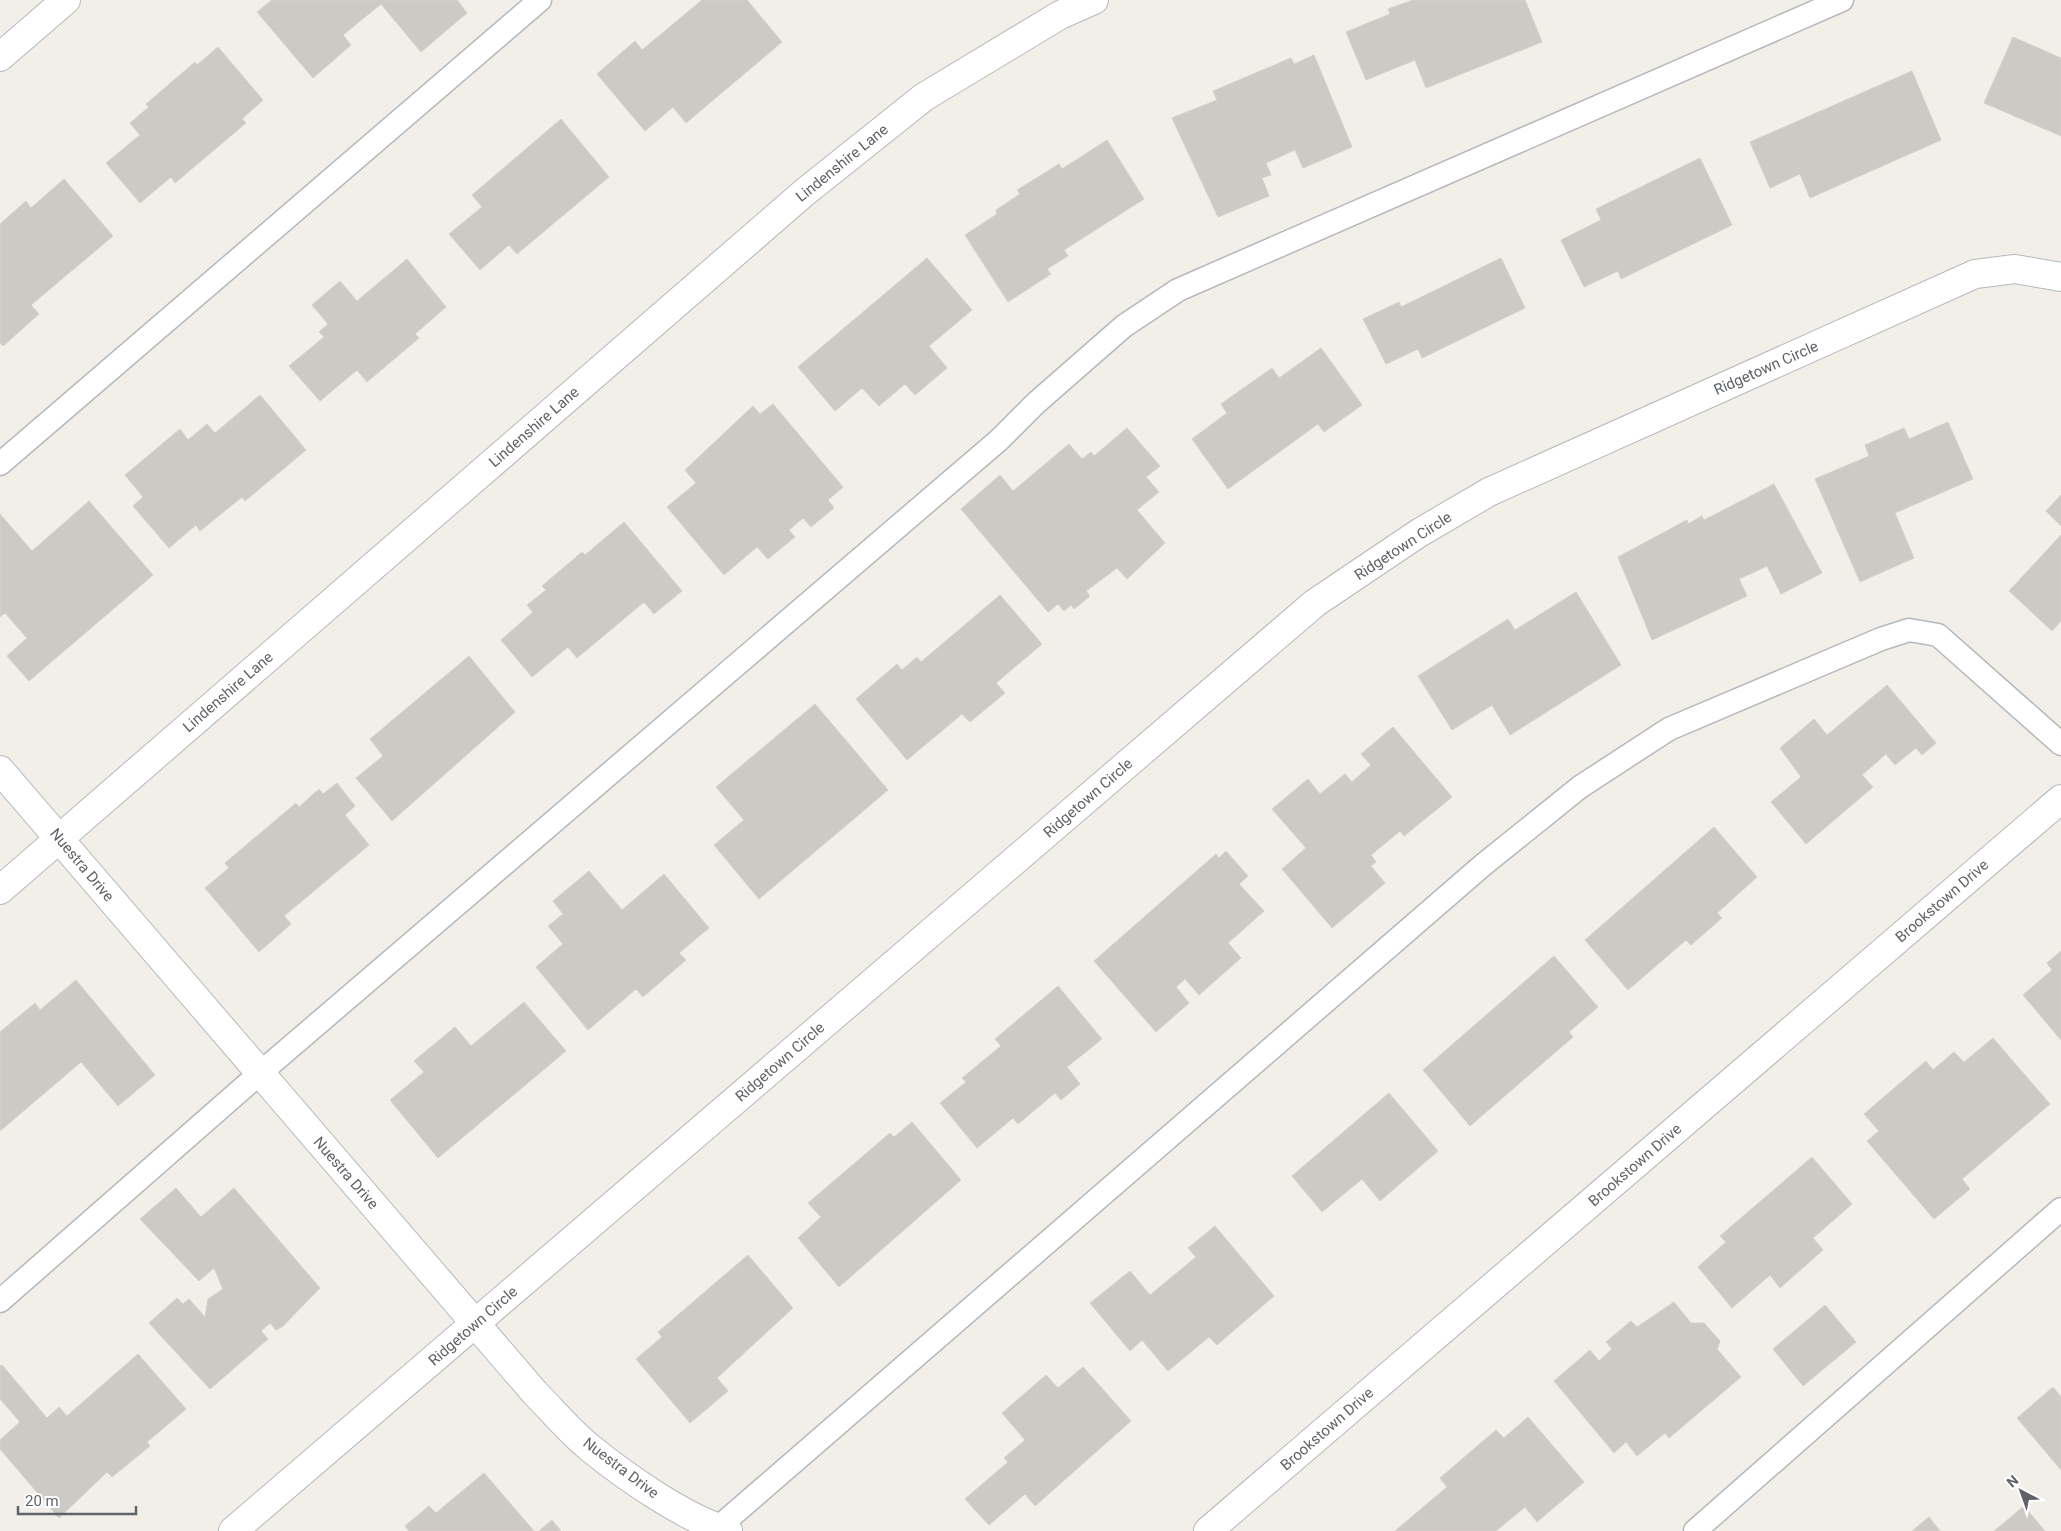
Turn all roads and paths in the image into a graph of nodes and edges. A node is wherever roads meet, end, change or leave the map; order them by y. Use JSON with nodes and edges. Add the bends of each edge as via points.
{"nodes":[{"id":1,"x":66,"y":0,"type":"edge"},
{"id":2,"x":540,"y":0,"type":"edge"},
{"id":3,"x":1094,"y":0,"type":"edge"},
{"id":4,"x":1842,"y":0,"type":"edge"},
{"id":5,"x":0,"y":57,"type":"edge"},
{"id":6,"x":2061,"y":277,"type":"edge"},
{"id":7,"x":0,"y":464,"type":"edge"},
{"id":8,"x":2061,"y":744,"type":"edge"},
{"id":9,"x":0,"y":770,"type":"edge"},
{"id":10,"x":2061,"y":799,"type":"edge"},
{"id":11,"x":59,"y":839,"type":"junction"},
{"id":12,"x":0,"y":890,"type":"edge"},
{"id":13,"x":259,"y":1074,"type":"junction"},
{"id":14,"x":2061,"y":1209,"type":"edge"},
{"id":15,"x":0,"y":1301,"type":"edge"},
{"id":16,"x":477,"y":1322,"type":"junction"},
{"id":17,"x":720,"y":1530,"type":"edge"},
{"id":18,"x":233,"y":1531,"type":"edge"},
{"id":19,"x":1208,"y":1531,"type":"edge"},
{"id":20,"x":1695,"y":1531,"type":"edge"}],
"edges":[{"from":1,"to":5,"type":"street"},
{"from":2,"to":7,"type":"lane"},
{"from":3,"to":11,"type":"street","name":"Lindenshire Lane","via":[[1060,15],[924,98],[812,186]]},
{"from":4,"to":13,"type":"lane","via":[[1178,290],[1132,321],[1036,403],[999,440]]},
{"from":6,"to":16,"type":"street","name":"Ridgetown Circle","via":[[2015,269],[1975,274],[1489,492],[1419,533],[1316,603]]},
{"from":8,"to":17,"type":"lane","via":[[1938,635],[1909,630],[1670,729],[1580,787],[1483,865]]},
{"from":9,"to":11,"type":"street","name":"Nuestra Drive"},
{"from":10,"to":19,"type":"street","name":"Brookstown Drive"},
{"from":11,"to":12,"type":"street","name":"Lindenshire Lane"},
{"from":11,"to":13,"type":"street","name":"Nuestra Drive"},
{"from":13,"to":15,"type":"lane"},
{"from":13,"to":16,"type":"street","name":"Nuestra Drive"},
{"from":14,"to":20,"type":"lane"},
{"from":16,"to":17,"type":"street","name":"Nuestra Drive","via":[[535,1393],[589,1447],[658,1497]]},
{"from":16,"to":18,"type":"street","name":"Ridgetown Circle"}]}
